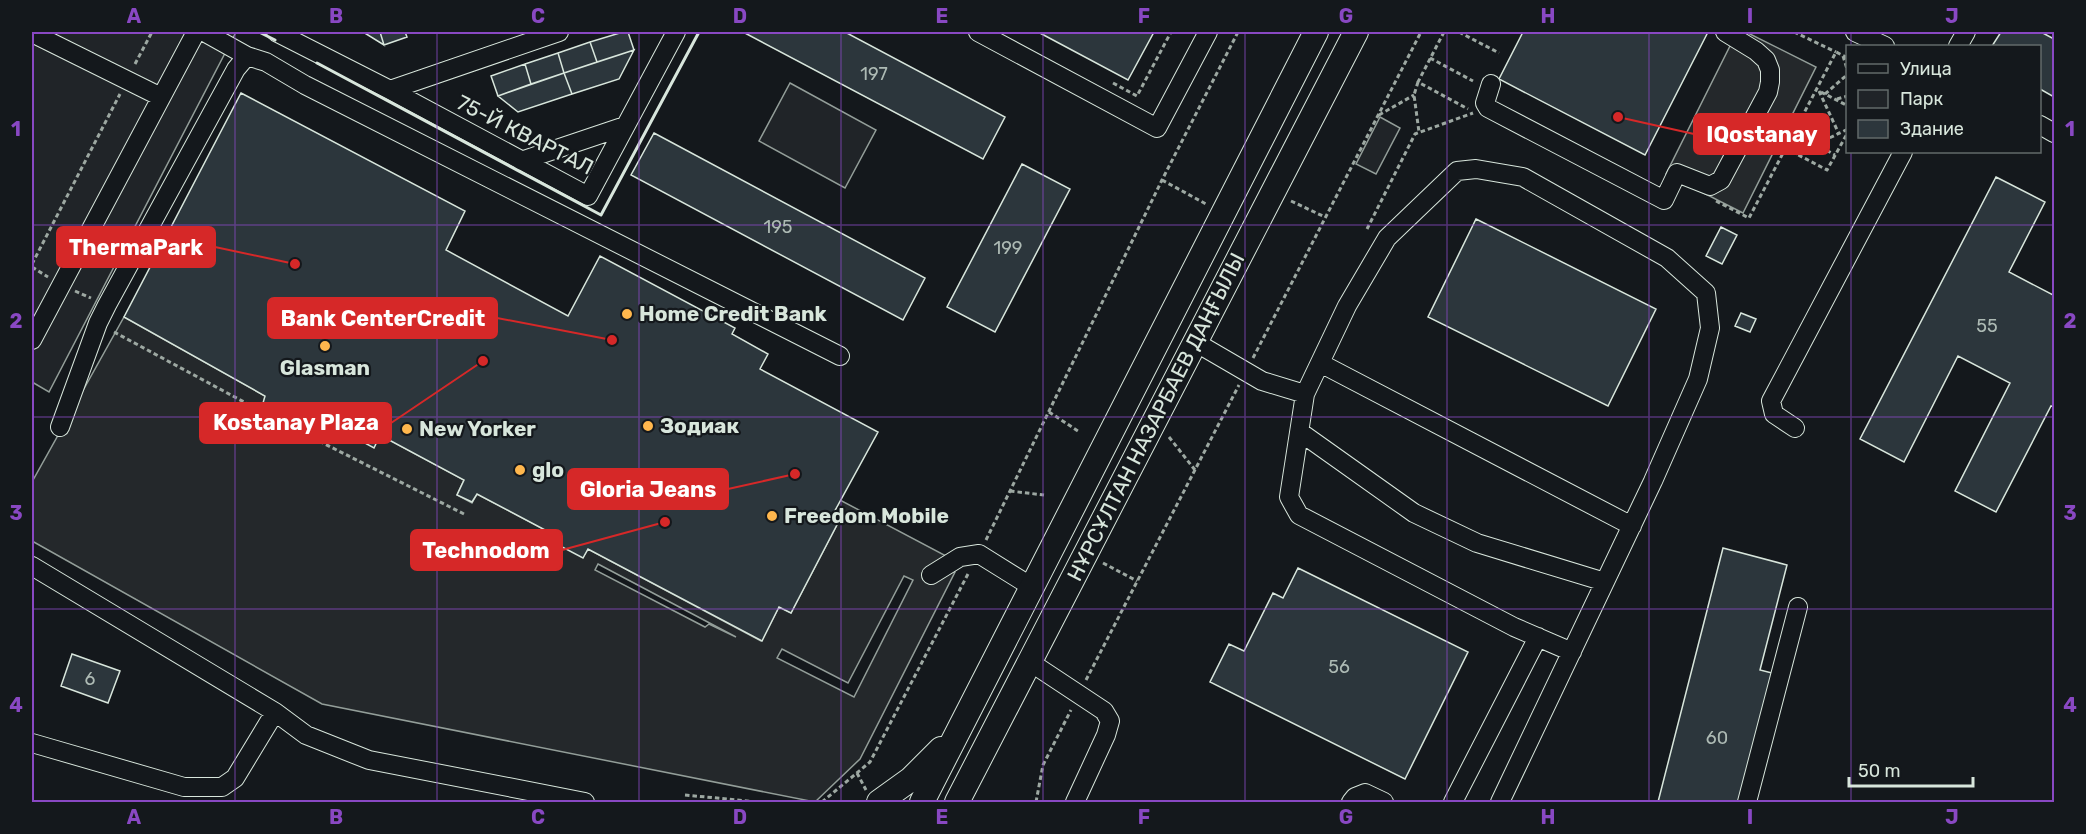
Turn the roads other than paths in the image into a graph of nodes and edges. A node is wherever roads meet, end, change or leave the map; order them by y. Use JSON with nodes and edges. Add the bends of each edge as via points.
{"nodes":[{"id":1,"x":196,"y":32,"type":"edge"},
{"id":2,"x":204,"y":32,"type":"edge"},
{"id":3,"x":559,"y":32,"type":"edge"},
{"id":4,"x":676,"y":32,"type":"edge"},
{"id":5,"x":980,"y":32,"type":"edge"},
{"id":6,"x":1208,"y":32,"type":"edge"},
{"id":7,"x":1316,"y":32,"type":"edge"},
{"id":8,"x":1356,"y":32,"type":"edge"},
{"id":9,"x":1725,"y":32,"type":"edge"},
{"id":10,"x":1855,"y":32,"type":"edge"},
{"id":11,"x":32,"y":33,"type":"edge"},
{"id":12,"x":287,"y":34,"type":"edge"},
{"id":13,"x":1883,"y":45,"type":"edge"},
{"id":14,"x":247,"y":56,"type":"junction"},
{"id":15,"x":1486,"y":85,"type":"road end"},
{"id":16,"x":390,"y":90,"type":"junction"},
{"id":17,"x":161,"y":97,"type":"junction"},
{"id":18,"x":625,"y":126,"type":"junction"},
{"id":19,"x":2041,"y":126,"type":"edge"},
{"id":20,"x":2055,"y":133,"type":"edge"},
{"id":21,"x":1902,"y":153,"type":"edge"},
{"id":22,"x":521,"y":161,"type":"junction"},
{"id":23,"x":32,"y":340,"type":"edge"},
{"id":24,"x":1195,"y":342,"type":"junction"},
{"id":25,"x":840,"y":356,"type":"dead end"},
{"id":26,"x":1320,"y":363,"type":"junction"},
{"id":27,"x":1305,"y":394,"type":"junction"},
{"id":28,"x":60,"y":427,"type":"dead end"},
{"id":29,"x":1795,"y":428,"type":"dead end"},
{"id":30,"x":1300,"y":432,"type":"junction"},
{"id":31,"x":1632,"y":526,"type":"junction"},
{"id":32,"x":32,"y":566,"type":"edge"},
{"id":33,"x":931,"y":576,"type":"dead end"},
{"id":34,"x":1605,"y":582,"type":"junction"},
{"id":35,"x":1032,"y":587,"type":"junction"},
{"id":36,"x":1798,"y":607,"type":"dead end"},
{"id":37,"x":1538,"y":637,"type":"junction"},
{"id":38,"x":1572,"y":652,"type":"junction"},
{"id":39,"x":1030,"y":662,"type":"junction"},
{"id":40,"x":276,"y":712,"type":"junction"},
{"id":41,"x":957,"y":733,"type":"junction"},
{"id":42,"x":32,"y":743,"type":"edge"},
{"id":43,"x":501,"y":795,"type":"edge"},
{"id":44,"x":585,"y":802,"type":"edge"},
{"id":45,"x":879,"y":802,"type":"edge"},
{"id":46,"x":922,"y":802,"type":"edge"},
{"id":47,"x":957,"y":802,"type":"edge"},
{"id":48,"x":1075,"y":802,"type":"edge"},
{"id":49,"x":1351,"y":802,"type":"edge"},
{"id":50,"x":1384,"y":802,"type":"edge"},
{"id":51,"x":1453,"y":802,"type":"edge"},
{"id":52,"x":1500,"y":802,"type":"edge"},
{"id":53,"x":1747,"y":802,"type":"edge"}],
"edges":[{"from":1,"to":17,"type":"street"},
{"from":2,"to":14,"type":"street"},
{"from":3,"to":16,"type":"street"},
{"from":4,"to":18,"type":"street","name":"75-Й КВАРТАЛ"},
{"from":5,"to":6,"type":"street","via":[[1157,128]]},
{"from":7,"to":35,"type":"main road","name":"НҰРСҰЛТАН НАЗАРБАЕВ ДАҢҒЫЛЫ"},
{"from":8,"to":24,"type":"main road","name":"НҰРСҰЛТАН НАЗАРБАЕВ ДАҢҒЫЛЫ"},
{"from":9,"to":15,"type":"street","via":[[1766,60],[1770,70],[1768,92],[1721,180],[1710,186],[1677,173],[1664,200],[1488,108]]},
{"from":10,"to":13,"type":"street"},
{"from":11,"to":17,"type":"street"},
{"from":12,"to":16,"type":"street","name":"75-Й КВАРТАЛ"},
{"from":14,"to":25,"type":"street","via":[[266,62]]},
{"from":14,"to":28,"type":"street","via":[[236,69],[98,323]]},
{"from":16,"to":22,"type":"street","name":"75-Й КВАРТАЛ"},
{"from":17,"to":23,"type":"street"},
{"from":18,"to":22,"type":"street"},
{"from":18,"to":22,"type":"street","name":"75-Й КВАРТАЛ","via":[[588,196]]},
{"from":19,"to":20,"type":"street"},
{"from":21,"to":29,"type":"street","via":[[1771,401],[1774,414]]},
{"from":24,"to":27,"type":"street","via":[[1262,381]]},
{"from":24,"to":39,"type":"main road","name":"НҰРСҰЛТАН НАЗАРБАЕВ ДАҢҒЫЛЫ"},
{"from":26,"to":27,"type":"street"},
{"from":26,"to":31,"type":"street"},
{"from":26,"to":31,"type":"street","via":[[1347,306],[1387,238],[1456,171],[1476,169],[1523,177],[1667,258],[1706,293],[1710,328],[1698,379]]},
{"from":27,"to":30,"type":"street"},
{"from":30,"to":34,"type":"street","via":[[1414,513],[1478,543]]},
{"from":30,"to":37,"type":"street","via":[[1289,497],[1299,515]]},
{"from":31,"to":34,"type":"street"},
{"from":32,"to":40,"type":"street"},
{"from":33,"to":35,"type":"street","via":[[960,557],[979,554]]},
{"from":34,"to":38,"type":"street"},
{"from":35,"to":41,"type":"main road","name":"НҰРСҰЛТАН НАЗАРБАЕВ ДАҢҒЫЛЫ"},
{"from":36,"to":53,"type":"street"},
{"from":37,"to":38,"type":"street"},
{"from":37,"to":51,"type":"street"},
{"from":38,"to":52,"type":"street"},
{"from":39,"to":47,"type":"main road","name":"НҰРСҰЛТАН НАЗАРБАЕВ ДАҢҒЫЛЫ"},
{"from":39,"to":48,"type":"street","via":[[1104,711],[1110,721]]},
{"from":40,"to":42,"type":"street","via":[[235,778],[222,787],[184,787]]},
{"from":40,"to":43,"type":"street","via":[[306,735],[369,760]]},
{"from":41,"to":45,"type":"main road","via":[[911,779]]},
{"from":41,"to":46,"type":"main road","name":"НҰРСҰЛТАН НАЗАРБАЕВ ДАҢҒЫЛЫ"},
{"from":43,"to":44,"type":"street"},
{"from":49,"to":50,"type":"street","via":[[1365,793]]}]}
